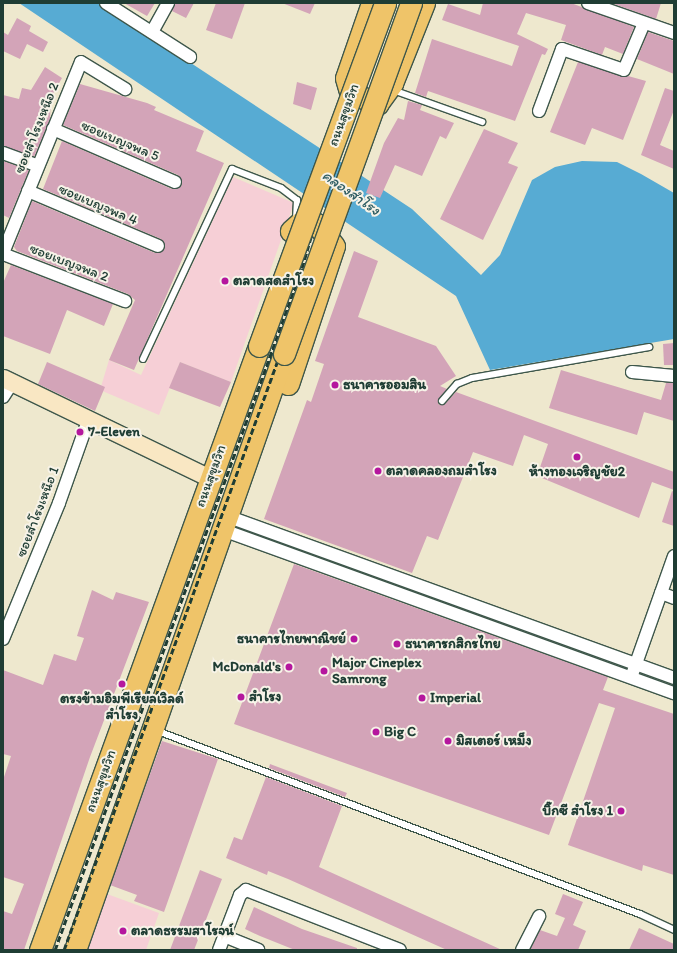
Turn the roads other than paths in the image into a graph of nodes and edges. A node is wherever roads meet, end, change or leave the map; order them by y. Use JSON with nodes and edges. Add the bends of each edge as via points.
{"nodes":[{"id":1,"x":106,"y":3,"type":"edge"},
{"id":2,"x":168,"y":3,"type":"edge"},
{"id":3,"x":372,"y":3,"type":"edge"},
{"id":4,"x":385,"y":3,"type":"edge"},
{"id":5,"x":411,"y":3,"type":"edge"},
{"id":6,"x":424,"y":3,"type":"edge"},
{"id":7,"x":588,"y":3,"type":"edge"},
{"id":8,"x":644,"y":23,"type":"junction"},
{"id":9,"x":152,"y":32,"type":"junction"},
{"id":10,"x":674,"y":33,"type":"edge"},
{"id":11,"x":190,"y":57,"type":"dead end"},
{"id":12,"x":125,"y":89,"type":"dead end"},
{"id":13,"x":389,"y":89,"type":"junction"},
{"id":14,"x":539,"y":111,"type":"dead end"},
{"id":15,"x":482,"y":122,"type":"dead end"},
{"id":16,"x":52,"y":129,"type":"junction"},
{"id":17,"x":3,"y":153,"type":"edge"},
{"id":18,"x":38,"y":166,"type":"junction"},
{"id":19,"x":175,"y":182,"type":"dead end"},
{"id":20,"x":28,"y":191,"type":"junction"},
{"id":21,"x":8,"y":224,"type":"edge"},
{"id":22,"x":292,"y":228,"type":"junction"},
{"id":23,"x":158,"y":246,"type":"dead end"},
{"id":24,"x":3,"y":254,"type":"edge"},
{"id":25,"x":125,"y":301,"type":"dead end"},
{"id":26,"x":649,"y":347,"type":"dead end"},
{"id":27,"x":143,"y":358,"type":"dead end"},
{"id":28,"x":632,"y":372,"type":"dead end"},
{"id":29,"x":674,"y":376,"type":"edge"},
{"id":30,"x":6,"y":386,"type":"edge"},
{"id":31,"x":442,"y":400,"type":"dead end"},
{"id":32,"x":88,"y":421,"type":"junction"},
{"id":33,"x":210,"y":478,"type":"junction"},
{"id":34,"x":227,"y":524,"type":"junction"},
{"id":35,"x":674,"y":556,"type":"edge"},
{"id":36,"x":661,"y":593,"type":"junction"},
{"id":37,"x":674,"y":598,"type":"edge"},
{"id":38,"x":4,"y":636,"type":"edge"},
{"id":39,"x":633,"y":672,"type":"junction"},
{"id":40,"x":673,"y":675,"type":"edge"},
{"id":41,"x":674,"y":693,"type":"edge"},
{"id":42,"x":152,"y":729,"type":"junction"},
{"id":43,"x":539,"y":916,"type":"dead end"},
{"id":44,"x":674,"y":930,"type":"edge"},
{"id":45,"x":224,"y":936,"type":"junction"},
{"id":46,"x":40,"y":950,"type":"edge"},
{"id":47,"x":75,"y":950,"type":"edge"},
{"id":48,"x":219,"y":950,"type":"edge"},
{"id":49,"x":258,"y":950,"type":"edge"},
{"id":50,"x":400,"y":950,"type":"edge"},
{"id":51,"x":522,"y":950,"type":"edge"}],
"edges":[{"from":1,"to":9,"type":"street"},
{"from":2,"to":9,"type":"street"},
{"from":3,"to":13,"type":"highway","via":[[346,78],[350,92],[377,104]]},
{"from":4,"to":33,"type":"highway","name":"ถนนสุขุมวิท","bridge":true},
{"from":5,"to":34,"type":"highway","name":"ถนนสุขุมวิท","bridge":true,"via":[[284,354]]},
{"from":6,"to":13,"type":"highway"},
{"from":7,"to":8,"type":"street"},
{"from":8,"to":10,"type":"street"},
{"from":8,"to":14,"type":"street","via":[[624,70],[562,49]]},
{"from":9,"to":11,"type":"street"},
{"from":12,"to":16,"type":"street","name":"ซอยสำโรงเหนือ 2","via":[[80,62]]},
{"from":13,"to":15,"type":"lane"},
{"from":16,"to":18,"type":"street","name":"ซอยสำโรงเหนือ 2"},
{"from":16,"to":19,"type":"street","name":"ซอยเบญจพล 5"},
{"from":17,"to":18,"type":"street"},
{"from":18,"to":20,"type":"street","name":"ซอยสำโรงเหนือ 2"},
{"from":20,"to":21,"type":"street","name":"ซอยสำโรงเหนือ 2"},
{"from":20,"to":23,"type":"street","name":"ซอยเบญจพล 4"},
{"from":21,"to":24,"type":"street","name":"ซอยสำโรงเหนือ 2"},
{"from":22,"to":27,"type":"lane","via":[[298,212],[297,200],[281,188],[232,168]]},
{"from":22,"to":33,"type":"highway","via":[[212,453]]},
{"from":22,"to":34,"type":"highway","via":[[302,221],[317,224],[334,246],[333,254],[244,503]]},
{"from":24,"to":25,"type":"street","name":"ซอยเบญจพล 2"},
{"from":26,"to":31,"type":"lane","via":[[472,378],[457,384]]},
{"from":28,"to":29,"type":"street"},
{"from":30,"to":32,"type":"main road"},
{"from":32,"to":33,"type":"main road"},
{"from":32,"to":38,"type":"street","name":"ซอยสำโรงเหนือ 1","via":[[59,503]]},
{"from":33,"to":46,"type":"highway","name":"ถนนสุขุมวิท"},
{"from":34,"to":39,"type":"street"},
{"from":34,"to":42,"type":"highway","name":"ถนนสุขุมวิท"},
{"from":35,"to":36,"type":"street"},
{"from":36,"to":37,"type":"street"},
{"from":36,"to":39,"type":"street"},
{"from":39,"to":40,"type":"street"},
{"from":39,"to":41,"type":"street"},
{"from":42,"to":44,"type":"lane","via":[[640,914]]},
{"from":42,"to":47,"type":"highway","name":"ถนนสุขุมวิท"},
{"from":43,"to":51,"type":"street"},
{"from":45,"to":48,"type":"street"},
{"from":45,"to":49,"type":"street"},
{"from":45,"to":50,"type":"street","via":[[240,895],[246,890]]}]}
